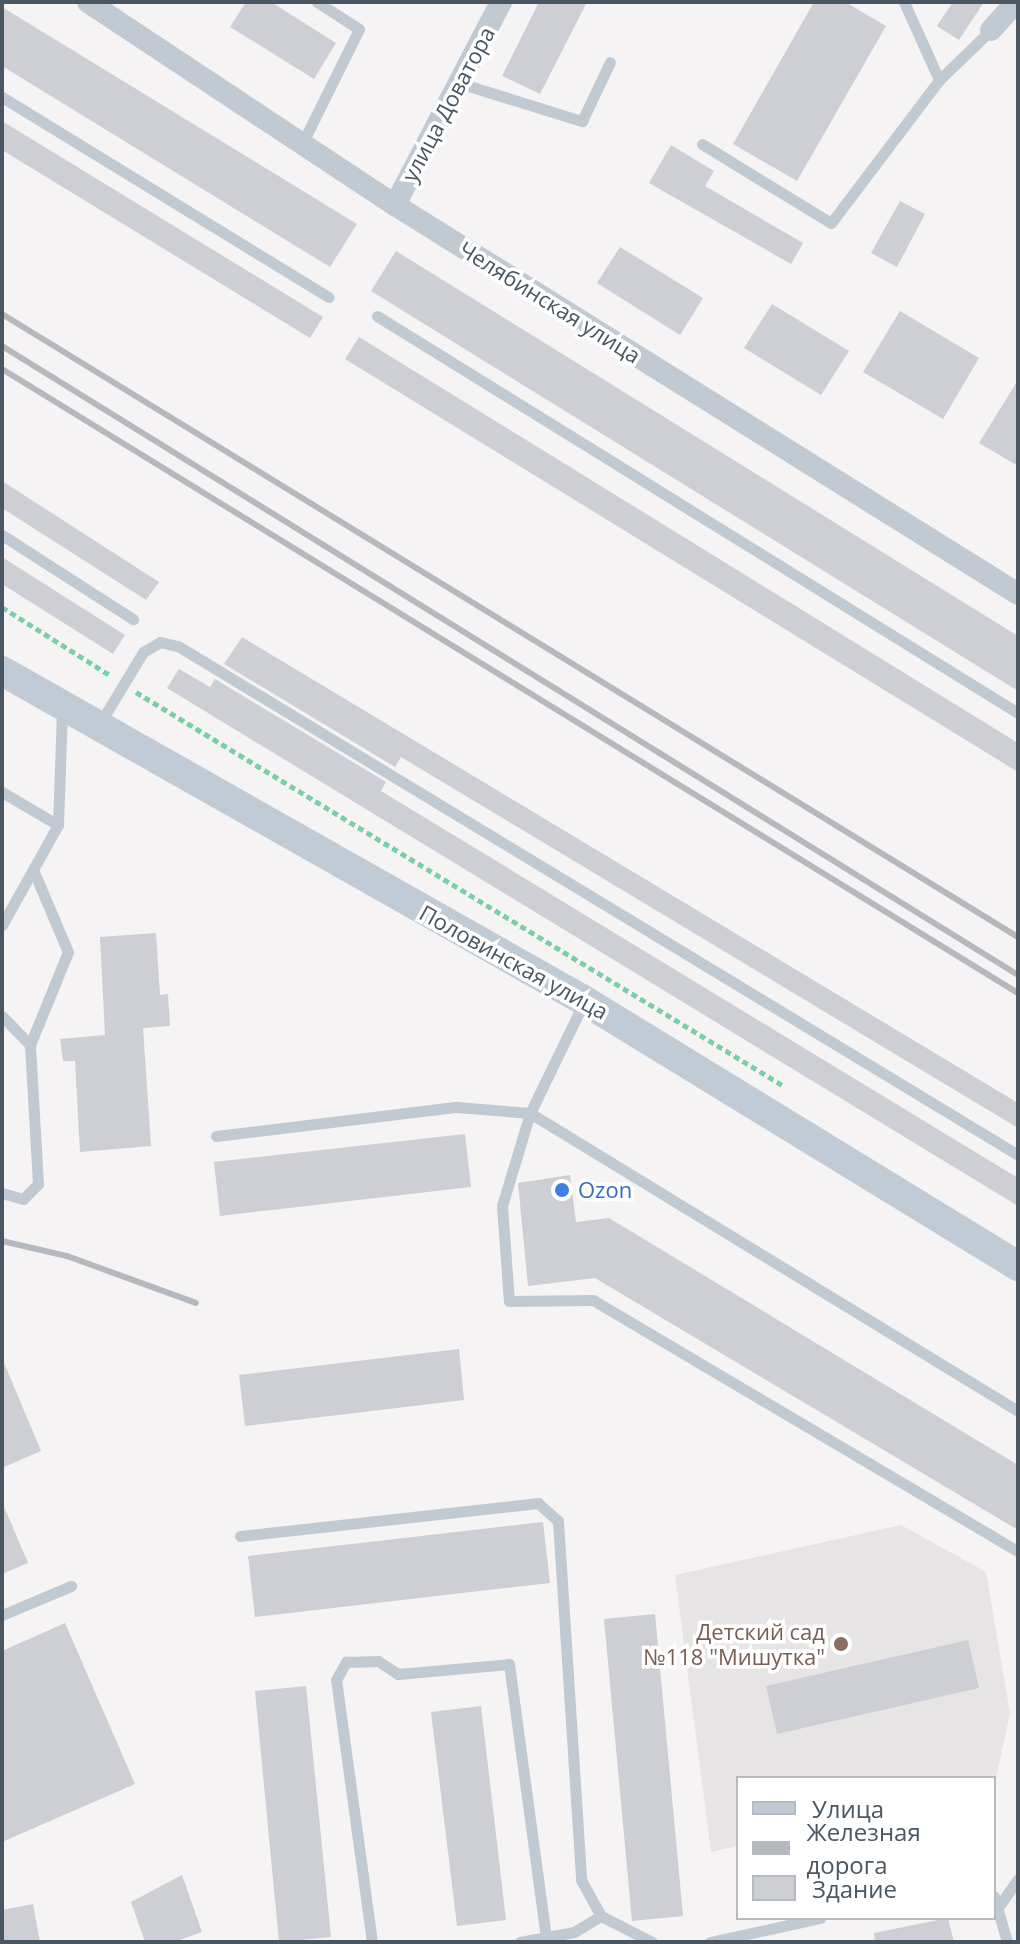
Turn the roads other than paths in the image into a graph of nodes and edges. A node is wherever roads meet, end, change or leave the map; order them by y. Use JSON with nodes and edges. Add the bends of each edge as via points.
{"nodes":[{"id":1,"x":88,"y":2,"type":"edge"},
{"id":2,"x":317,"y":2,"type":"edge"},
{"id":3,"x":501,"y":2,"type":"edge"},
{"id":4,"x":904,"y":2,"type":"edge"},
{"id":5,"x":1016,"y":2,"type":"edge"},
{"id":6,"x":991,"y":30,"type":"joint"},
{"id":7,"x":610,"y":62,"type":"dead end"},
{"id":8,"x":939,"y":80,"type":"junction"},
{"id":9,"x":459,"y":83,"type":"junction"},
{"id":10,"x":2,"y":97,"type":"edge"},
{"id":11,"x":302,"y":144,"type":"junction"},
{"id":12,"x":702,"y":144,"type":"dead end"},
{"id":13,"x":395,"y":205,"type":"junction"},
{"id":14,"x":329,"y":297,"type":"dead end"},
{"id":15,"x":377,"y":316,"type":"dead end"},
{"id":16,"x":2,"y":535,"type":"edge"},
{"id":17,"x":1018,"y":594,"type":"edge"},
{"id":18,"x":133,"y":619,"type":"dead end"},
{"id":19,"x":2,"y":671,"type":"edge"},
{"id":20,"x":62,"y":710,"type":"junction"},
{"id":21,"x":1018,"y":713,"type":"edge"},
{"id":22,"x":97,"y":729,"type":"junction"},
{"id":23,"x":2,"y":792,"type":"edge"},
{"id":24,"x":58,"y":825,"type":"junction"},
{"id":25,"x":34,"y":872,"type":"junction"},
{"id":26,"x":2,"y":925,"type":"edge"},
{"id":27,"x":585,"y":1001,"type":"junction"},
{"id":28,"x":2,"y":1016,"type":"edge"},
{"id":29,"x":30,"y":1045,"type":"junction"},
{"id":30,"x":530,"y":1113,"type":"junction"},
{"id":31,"x":216,"y":1136,"type":"dead end"},
{"id":32,"x":1018,"y":1155,"type":"edge"},
{"id":33,"x":2,"y":1193,"type":"edge"},
{"id":34,"x":1018,"y":1266,"type":"edge"},
{"id":35,"x":1018,"y":1411,"type":"edge"},
{"id":36,"x":240,"y":1536,"type":"dead end"},
{"id":37,"x":1018,"y":1551,"type":"edge"},
{"id":38,"x":71,"y":1586,"type":"dead end"},
{"id":39,"x":2,"y":1615,"type":"edge"},
{"id":40,"x":1018,"y":1879,"type":"edge"},
{"id":41,"x":997,"y":1901,"type":"edge"},
{"id":42,"x":601,"y":1916,"type":"junction"},
{"id":43,"x":811,"y":1920,"type":"edge"},
{"id":44,"x":546,"y":1938,"type":"junction"},
{"id":45,"x":372,"y":1942,"type":"edge"},
{"id":46,"x":520,"y":1942,"type":"edge"},
{"id":47,"x":652,"y":1942,"type":"edge"},
{"id":48,"x":710,"y":1942,"type":"edge"},
{"id":49,"x":1007,"y":1942,"type":"edge"}],
"edges":[{"from":1,"to":11,"type":"street","name":"Челябинская улица"},
{"from":2,"to":11,"type":"lane","via":[[359,29]]},
{"from":3,"to":9,"type":"street","name":"улица Доватора"},
{"from":4,"to":8,"type":"lane"},
{"from":5,"to":6,"type":"street"},
{"from":6,"to":8,"type":"lane"},
{"from":7,"to":9,"type":"lane","via":[[582,121]]},
{"from":8,"to":12,"type":"lane","via":[[831,223]]},
{"from":9,"to":13,"type":"street","name":"улица Доватора"},
{"from":10,"to":14,"type":"lane"},
{"from":11,"to":13,"type":"street","name":"Челябинская улица"},
{"from":13,"to":17,"type":"street","name":"Челябинская улица"},
{"from":15,"to":21,"type":"lane"},
{"from":16,"to":18,"type":"lane"},
{"from":19,"to":20,"type":"main road","name":"Половинская улица"},
{"from":20,"to":22,"type":"main road","name":"Половинская улица"},
{"from":20,"to":24,"type":"lane"},
{"from":22,"to":27,"type":"main road","name":"Половинская улица"},
{"from":22,"to":32,"type":"lane","via":[[143,652],[160,642],[178,646]]},
{"from":23,"to":24,"type":"lane"},
{"from":24,"to":25,"type":"lane"},
{"from":25,"to":26,"type":"lane"},
{"from":25,"to":29,"type":"lane","via":[[68,952]]},
{"from":27,"to":30,"type":"lane"},
{"from":27,"to":34,"type":"main road","name":"Половинская улица"},
{"from":28,"to":29,"type":"lane"},
{"from":29,"to":33,"type":"lane","via":[[38,1184],[23,1199]]},
{"from":30,"to":31,"type":"lane","via":[[457,1107]]},
{"from":30,"to":35,"type":"lane"},
{"from":30,"to":37,"type":"lane","via":[[502,1206],[509,1301],[593,1300]]},
{"from":36,"to":42,"type":"lane","via":[[538,1503],[558,1521],[581,1880]]},
{"from":38,"to":39,"type":"lane"},
{"from":40,"to":41,"type":"lane"},
{"from":41,"to":49,"type":"lane"},
{"from":42,"to":44,"type":"lane"},
{"from":42,"to":47,"type":"lane"},
{"from":43,"to":48,"type":"lane"},
{"from":44,"to":45,"type":"lane","via":[[509,1664],[398,1674],[378,1661],[346,1662],[336,1680]]},
{"from":44,"to":46,"type":"lane"}]}
